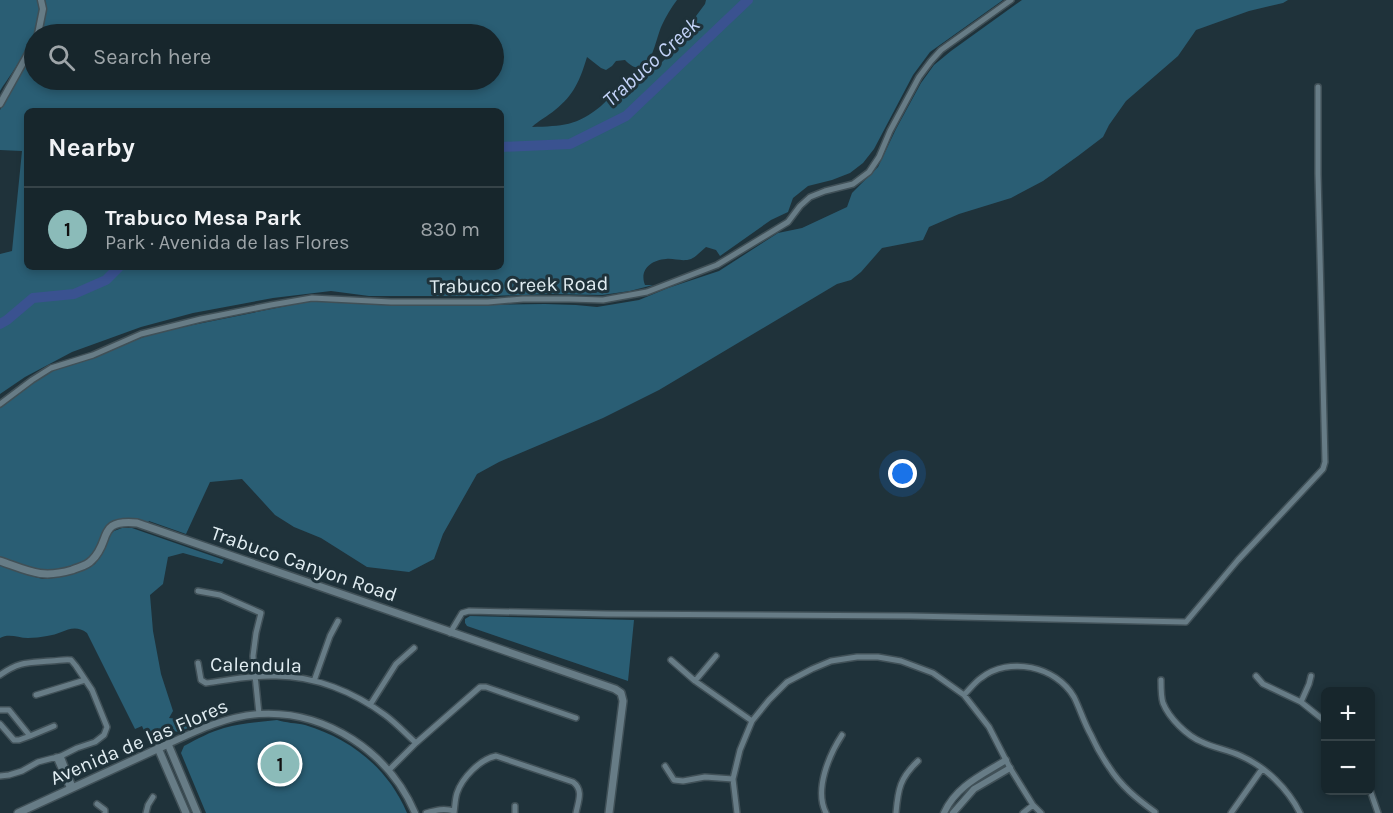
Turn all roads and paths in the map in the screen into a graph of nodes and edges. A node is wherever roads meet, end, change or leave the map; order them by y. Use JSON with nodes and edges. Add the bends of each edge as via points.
{"nodes":[{"id":1,"x":41,"y":0,"type":"edge"},
{"id":2,"x":1011,"y":0,"type":"edge"},
{"id":3,"x":40,"y":24,"type":"edge"},
{"id":4,"x":24,"y":61,"type":"edge"},
{"id":5,"x":1318,"y":87,"type":"dead end"},
{"id":6,"x":0,"y":104,"type":"edge"},
{"id":7,"x":0,"y":404,"type":"edge"},
{"id":8,"x":0,"y":561,"type":"edge"},
{"id":9,"x":198,"y":591,"type":"dead end"},
{"id":10,"x":338,"y":621,"type":"dead end"},
{"id":11,"x":450,"y":633,"type":"junction"},
{"id":12,"x":414,"y":648,"type":"dead end"},
{"id":13,"x":716,"y":656,"type":"dead end"},
{"id":14,"x":671,"y":660,"type":"dead end"},
{"id":15,"x":198,"y":663,"type":"dead end"},
{"id":16,"x":0,"y":675,"type":"edge"},
{"id":17,"x":255,"y":676,"type":"junction"},
{"id":18,"x":1256,"y":676,"type":"dead end"},
{"id":19,"x":1311,"y":676,"type":"dead end"},
{"id":20,"x":85,"y":680,"type":"junction"},
{"id":21,"x":1161,"y":680,"type":"dead end"},
{"id":22,"x":314,"y":681,"type":"junction"},
{"id":23,"x":695,"y":681,"type":"junction"},
{"id":24,"x":964,"y":694,"type":"junction"},
{"id":25,"x":36,"y":695,"type":"dead end"},
{"id":26,"x":1300,"y":702,"type":"junction"},
{"id":27,"x":370,"y":705,"type":"junction"},
{"id":28,"x":0,"y":710,"type":"edge"},
{"id":29,"x":259,"y":714,"type":"junction"},
{"id":30,"x":576,"y":718,"type":"dead end"},
{"id":31,"x":1321,"y":718,"type":"edge"},
{"id":32,"x":752,"y":721,"type":"junction"},
{"id":33,"x":0,"y":724,"type":"edge"},
{"id":34,"x":54,"y":726,"type":"dead end"},
{"id":35,"x":842,"y":735,"type":"dead end"},
{"id":36,"x":30,"y":736,"type":"junction"},
{"id":37,"x":416,"y":743,"type":"junction"},
{"id":38,"x":168,"y":744,"type":"junction"},
{"id":39,"x":158,"y":748,"type":"junction"},
{"id":40,"x":58,"y":757,"type":"junction"},
{"id":41,"x":1006,"y":760,"type":"junction"},
{"id":42,"x":918,"y":761,"type":"dead end"},
{"id":43,"x":665,"y":766,"type":"dead end"},
{"id":44,"x":1010,"y":768,"type":"junction"},
{"id":45,"x":1262,"y":769,"type":"junction"},
{"id":46,"x":389,"y":770,"type":"junction"},
{"id":47,"x":0,"y":776,"type":"edge"},
{"id":48,"x":733,"y":779,"type":"junction"},
{"id":49,"x":72,"y":788,"type":"junction"},
{"id":50,"x":1372,"y":795,"type":"edge"},
{"id":51,"x":153,"y":797,"type":"dead end"},
{"id":52,"x":97,"y":804,"type":"dead end"},
{"id":53,"x":1033,"y":805,"type":"junction"},
{"id":54,"x":454,"y":812,"type":"edge"},
{"id":55,"x":1155,"y":812,"type":"edge"},
{"id":56,"x":18,"y":813,"type":"edge"},
{"id":57,"x":105,"y":813,"type":"edge"},
{"id":58,"x":146,"y":813,"type":"edge"},
{"id":59,"x":186,"y":813,"type":"edge"},
{"id":60,"x":197,"y":813,"type":"edge"},
{"id":61,"x":415,"y":813,"type":"edge"},
{"id":62,"x":426,"y":813,"type":"edge"},
{"id":63,"x":576,"y":813,"type":"edge"},
{"id":64,"x":609,"y":813,"type":"edge"},
{"id":65,"x":737,"y":813,"type":"edge"},
{"id":66,"x":826,"y":813,"type":"edge"},
{"id":67,"x":896,"y":813,"type":"edge"},
{"id":68,"x":944,"y":813,"type":"edge"},
{"id":69,"x":953,"y":813,"type":"edge"},
{"id":70,"x":1023,"y":813,"type":"edge"},
{"id":71,"x":1041,"y":813,"type":"edge"},
{"id":72,"x":1232,"y":813,"type":"edge"},
{"id":73,"x":1300,"y":813,"type":"edge"},
{"id":74,"x":1378,"y":813,"type":"edge"}],
"edges":[{"from":1,"to":3,"type":"street"},
{"from":2,"to":7,"type":"street","name":"Trabuco Creek Road","via":[[931,61],[869,172],[853,184],[810,197],[788,222],[717,266],[647,292],[603,300],[391,302],[312,298],[211,317],[141,334],[51,368]]},
{"from":4,"to":6,"type":"street"},
{"from":5,"to":11,"type":"street","via":[[1325,462],[1323,469],[1186,622],[469,611],[462,613]]},
{"from":8,"to":11,"type":"main road","name":"Trabuco Canyon Road","via":[[44,575],[64,572],[91,561],[112,526],[137,523]]},
{"from":9,"to":17,"type":"street","via":[[220,595],[261,613],[253,656]]},
{"from":10,"to":22,"type":"street"},
{"from":11,"to":64,"type":"main road","name":"Trabuco Canyon Road","via":[[621,693]]},
{"from":12,"to":27,"type":"street","via":[[396,664]]},
{"from":13,"to":23,"type":"street"},
{"from":14,"to":23,"type":"street"},
{"from":15,"to":17,"type":"street","name":"Calendula","via":[[201,680],[206,683]]},
{"from":16,"to":20,"type":"street","via":[[21,663],[62,659],[71,660]]},
{"from":17,"to":22,"type":"street","name":"Calendula"},
{"from":17,"to":29,"type":"street"},
{"from":18,"to":26,"type":"street","via":[[1263,684]]},
{"from":19,"to":26,"type":"street"},
{"from":20,"to":25,"type":"street"},
{"from":20,"to":40,"type":"street","via":[[106,732],[95,742]]},
{"from":21,"to":45,"type":"street","via":[[1162,702],[1175,723],[1199,741],[1243,757]]},
{"from":22,"to":27,"type":"street","name":"Calendula"},
{"from":23,"to":32,"type":"street"},
{"from":24,"to":32,"type":"street","via":[[933,673],[901,661],[857,657],[831,661],[787,682]]},
{"from":24,"to":41,"type":"street","via":[[989,727]]},
{"from":24,"to":55,"type":"street","via":[[981,678],[1010,666],[1033,667],[1056,678],[1073,695],[1110,769],[1134,797]]},
{"from":26,"to":31,"type":"street"},
{"from":27,"to":37,"type":"street","name":"Calendula"},
{"from":28,"to":36,"type":"street","via":[[9,710]]},
{"from":29,"to":38,"type":"street","name":"Avenida de las Flores","via":[[218,723]]},
{"from":29,"to":46,"type":"street","name":"Avenida de las Flores","via":[[302,717],[333,729],[363,746]]},
{"from":30,"to":37,"type":"street","via":[[483,686]]},
{"from":32,"to":48,"type":"street"},
{"from":33,"to":36,"type":"street","via":[[14,740]]},
{"from":34,"to":36,"type":"street"},
{"from":35,"to":66,"type":"street","via":[[825,770],[822,807]]},
{"from":37,"to":46,"type":"street"},
{"from":38,"to":39,"type":"main road","name":"Avenida de las Flores"},
{"from":38,"to":60,"type":"main road"},
{"from":39,"to":49,"type":"main road","name":"Avenida de las Flores"},
{"from":39,"to":59,"type":"main road"},
{"from":40,"to":47,"type":"street"},
{"from":40,"to":49,"type":"street"},
{"from":41,"to":44,"type":"street"},
{"from":41,"to":68,"type":"street","via":[[967,783]]},
{"from":42,"to":67,"type":"street","via":[[900,785]]},
{"from":43,"to":48,"type":"street","via":[[674,780]]},
{"from":44,"to":53,"type":"street"},
{"from":44,"to":69,"type":"street","via":[[974,789]]},
{"from":45,"to":72,"type":"street"},
{"from":45,"to":73,"type":"street","via":[[1281,784]]},
{"from":46,"to":61,"type":"street","name":"Avenida de las Flores"},
{"from":48,"to":65,"type":"street"},
{"from":49,"to":56,"type":"main road","name":"Avenida de las Flores"},
{"from":50,"to":74,"type":"street"},
{"from":51,"to":58,"type":"street"},
{"from":52,"to":57,"type":"street"},
{"from":53,"to":70,"type":"street"},
{"from":53,"to":71,"type":"street"},
{"from":54,"to":62,"type":"street","via":[[446,809]]},
{"from":54,"to":63,"type":"street","via":[[462,784],[478,766],[496,756],[578,785]]}]}
